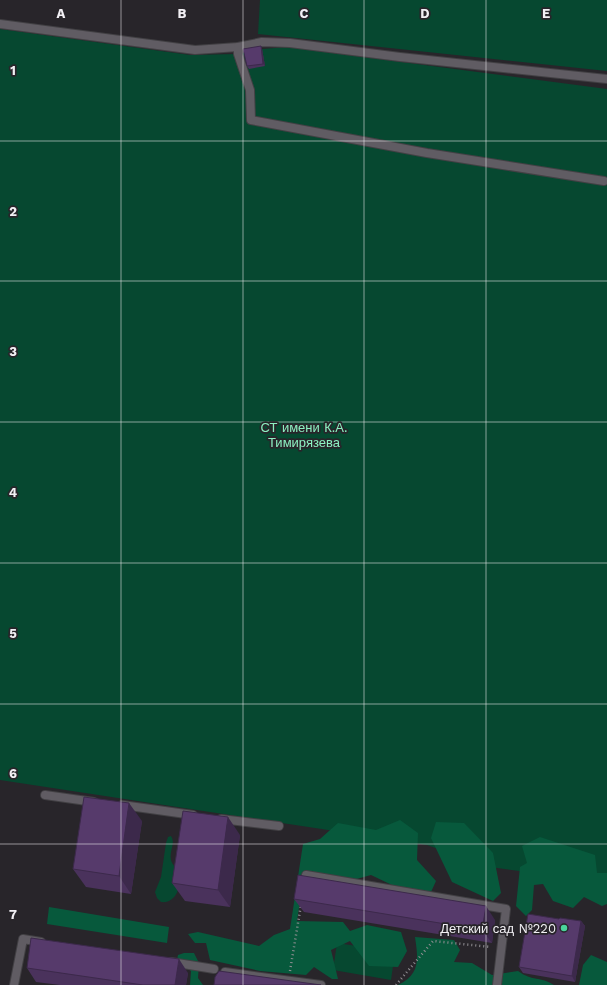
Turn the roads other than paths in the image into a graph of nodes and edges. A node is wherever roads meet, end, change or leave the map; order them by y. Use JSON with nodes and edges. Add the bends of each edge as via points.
{"nodes":[{"id":1,"x":0,"y":24,"type":"edge"},
{"id":2,"x":238,"y":47,"type":"junction"},
{"id":3,"x":607,"y":79,"type":"edge"},
{"id":4,"x":604,"y":181,"type":"dead end"},
{"id":5,"x":45,"y":795,"type":"dead end"},
{"id":6,"x":200,"y":816,"type":"edge"},
{"id":7,"x":215,"y":818,"type":"edge"},
{"id":8,"x":279,"y":826,"type":"dead end"},
{"id":9,"x":306,"y":875,"type":"edge"},
{"id":10,"x":46,"y":943,"type":"edge"},
{"id":11,"x":164,"y":961,"type":"edge"},
{"id":12,"x":214,"y":969,"type":"dead end"},
{"id":13,"x":14,"y":985,"type":"edge"},
{"id":14,"x":223,"y":985,"type":"edge"},
{"id":15,"x":321,"y":985,"type":"edge"},
{"id":16,"x":497,"y":985,"type":"edge"}],
"edges":[{"from":1,"to":2,"type":"lane","via":[[195,50]]},
{"from":2,"to":3,"type":"lane","via":[[262,42],[290,43]]},
{"from":2,"to":4,"type":"lane","via":[[250,90],[251,120],[427,153]]},
{"from":5,"to":6,"type":"lane"},
{"from":7,"to":8,"type":"lane"},
{"from":9,"to":16,"type":"lane","via":[[506,909]]},
{"from":10,"to":13,"type":"lane","via":[[23,939]]},
{"from":11,"to":12,"type":"lane"},
{"from":14,"to":15,"type":"lane","via":[[225,972]]}]}
